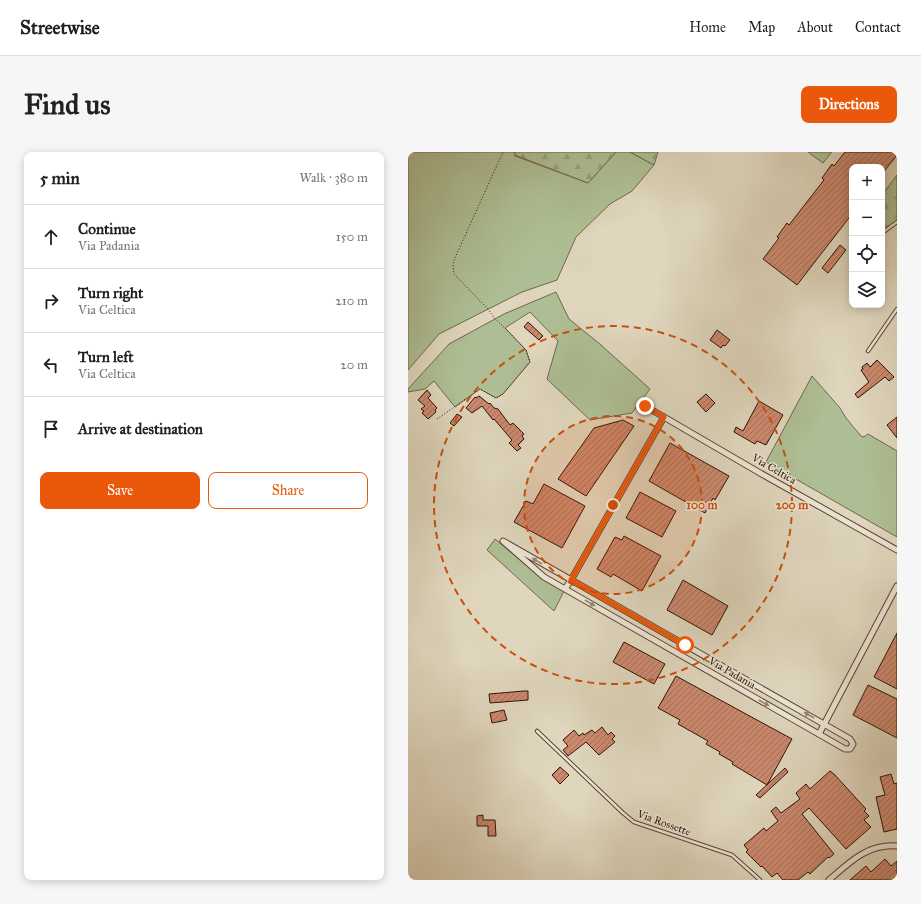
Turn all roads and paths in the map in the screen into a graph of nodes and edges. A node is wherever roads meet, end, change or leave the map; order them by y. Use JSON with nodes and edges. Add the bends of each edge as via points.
{"nodes":[{"id":1,"x":503,"y":152,"type":"edge"},
{"id":2,"x":897,"y":222,"type":"edge"},
{"id":3,"x":885,"y":231,"type":"edge"},
{"id":4,"x":897,"y":309,"type":"edge"},
{"id":5,"x":868,"y":351,"type":"dead end"},
{"id":6,"x":645,"y":406,"type":"dead end"},
{"id":7,"x":664,"y":417,"type":"junction"},
{"id":8,"x":437,"y":419,"type":"dead end"},
{"id":9,"x":897,"y":550,"type":"edge"},
{"id":10,"x":571,"y":580,"type":"junction"},
{"id":11,"x":897,"y":586,"type":"edge"},
{"id":12,"x":565,"y":589,"type":"junction"},
{"id":13,"x":685,"y":645,"type":"junction"},
{"id":14,"x":679,"y":654,"type":"junction"},
{"id":15,"x":824,"y":724,"type":"junction"},
{"id":16,"x":537,"y":731,"type":"dead end"},
{"id":17,"x":818,"y":734,"type":"junction"},
{"id":18,"x":897,"y":846,"type":"edge"},
{"id":19,"x":760,"y":880,"type":"edge"},
{"id":20,"x":829,"y":880,"type":"edge"}],
"edges":[{"from":1,"to":8,"type":"path","via":[[454,260],[453,268],[454,274],[526,350],[530,362],[503,394],[496,398],[480,389]]},
{"from":2,"to":3,"type":"lane"},
{"from":4,"to":5,"type":"lane"},
{"from":6,"to":7,"type":"street","name":"Via Celtica"},
{"from":7,"to":9,"type":"street","name":"Via Celtica"},
{"from":7,"to":10,"type":"street"},
{"from":10,"to":12,"type":"street"},
{"from":10,"to":12,"type":"street","name":"Via Padania","one_way":true,"via":[[501,539],[544,577]]},
{"from":10,"to":13,"type":"street","name":"Via Padania"},
{"from":11,"to":15,"type":"street"},
{"from":12,"to":14,"type":"street","name":"Via Padania","one_way":true},
{"from":13,"to":14,"type":"street"},
{"from":15,"to":13,"type":"street","name":"Via Padania","one_way":true},
{"from":14,"to":17,"type":"street","name":"Via Padania","one_way":true},
{"from":15,"to":17,"type":"street"},
{"from":15,"to":17,"type":"street","name":"Via Padania","via":[[850,739],[853,744],[850,749],[845,749]]},
{"from":16,"to":19,"type":"lane","name":"Via Rossette","via":[[634,822],[732,855]]},
{"from":18,"to":20,"type":"street","via":[[875,847],[861,854]]}]}
